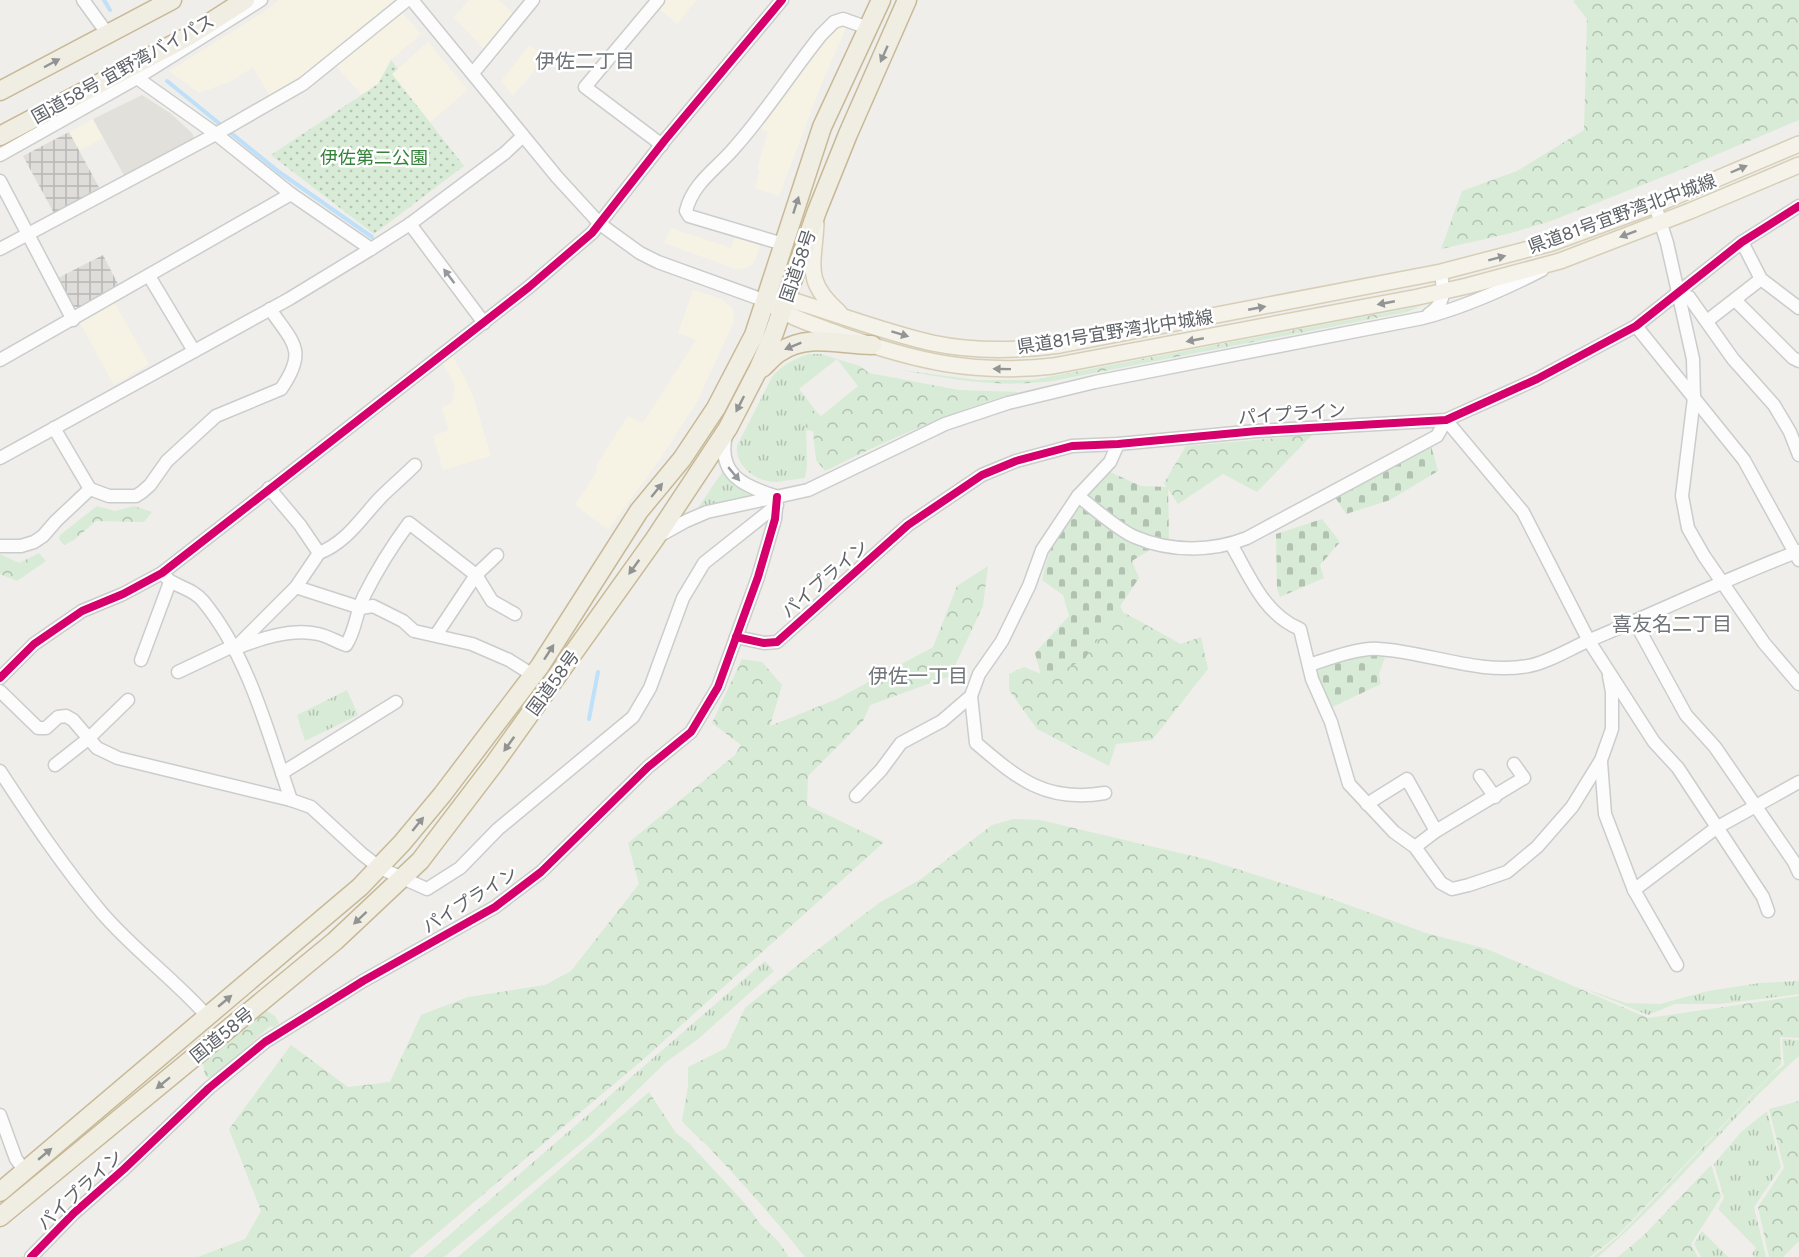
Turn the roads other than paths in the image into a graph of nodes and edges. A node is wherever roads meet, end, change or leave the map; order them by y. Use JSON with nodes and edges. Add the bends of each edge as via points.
{"nodes":[{"id":1,"x":83,"y":0,"type":"edge"},
{"id":2,"x":172,"y":0,"type":"edge"},
{"id":3,"x":245,"y":0,"type":"edge"},
{"id":4,"x":261,"y":0,"type":"edge"},
{"id":5,"x":407,"y":0,"type":"edge"},
{"id":6,"x":412,"y":0,"type":"edge"},
{"id":7,"x":533,"y":0,"type":"edge"},
{"id":8,"x":782,"y":0,"type":"edge"},
{"id":9,"x":880,"y":0,"type":"edge"},
{"id":10,"x":907,"y":0,"type":"edge"},
{"id":11,"x":652,"y":2,"type":"edge"},
{"id":12,"x":868,"y":28,"type":"junction"},
{"id":13,"x":107,"y":33,"type":"junction"},
{"id":14,"x":473,"y":73,"type":"junction"},
{"id":15,"x":137,"y":78,"type":"junction"},
{"id":16,"x":0,"y":91,"type":"edge"},
{"id":17,"x":219,"y":133,"type":"junction"},
{"id":18,"x":0,"y":136,"type":"edge"},
{"id":19,"x":523,"y":136,"type":"junction"},
{"id":20,"x":662,"y":144,"type":"junction"},
{"id":21,"x":1799,"y":144,"type":"edge"},
{"id":22,"x":0,"y":155,"type":"edge"},
{"id":23,"x":1799,"y":165,"type":"edge"},
{"id":24,"x":0,"y":181,"type":"edge"},
{"id":25,"x":291,"y":194,"type":"junction"},
{"id":26,"x":1655,"y":205,"type":"junction"},
{"id":27,"x":1799,"y":206,"type":"edge"},
{"id":28,"x":817,"y":211,"type":"junction"},
{"id":29,"x":1661,"y":222,"type":"junction"},
{"id":30,"x":410,"y":224,"type":"junction"},
{"id":31,"x":600,"y":224,"type":"junction"},
{"id":32,"x":28,"y":234,"type":"junction"},
{"id":33,"x":1742,"y":242,"type":"junction"},
{"id":34,"x":783,"y":244,"type":"junction"},
{"id":35,"x":0,"y":249,"type":"edge"},
{"id":36,"x":370,"y":249,"type":"junction"},
{"id":37,"x":1560,"y":261,"type":"junction"},
{"id":38,"x":1440,"y":272,"type":"junction"},
{"id":39,"x":148,"y":276,"type":"junction"},
{"id":40,"x":1761,"y":279,"type":"junction"},
{"id":41,"x":1443,"y":292,"type":"junction"},
{"id":42,"x":1679,"y":293,"type":"junction"},
{"id":43,"x":1735,"y":300,"type":"junction"},
{"id":44,"x":766,"y":301,"type":"junction"},
{"id":45,"x":785,"y":306,"type":"junction"},
{"id":46,"x":1799,"y":308,"type":"edge"},
{"id":47,"x":270,"y":309,"type":"junction"},
{"id":48,"x":844,"y":316,"type":"junction"},
{"id":49,"x":1423,"y":318,"type":"junction"},
{"id":50,"x":73,"y":320,"type":"junction"},
{"id":51,"x":1707,"y":321,"type":"junction"},
{"id":52,"x":483,"y":323,"type":"junction"},
{"id":53,"x":1636,"y":326,"type":"junction"},
{"id":54,"x":872,"y":345,"type":"junction"},
{"id":55,"x":194,"y":351,"type":"junction"},
{"id":56,"x":0,"y":360,"type":"edge"},
{"id":57,"x":1799,"y":362,"type":"edge"},
{"id":58,"x":758,"y":371,"type":"junction"},
{"id":59,"x":1694,"y":398,"type":"junction"},
{"id":60,"x":1446,"y":420,"type":"junction"},
{"id":61,"x":54,"y":428,"type":"junction"},
{"id":62,"x":728,"y":428,"type":"junction"},
{"id":63,"x":1118,"y":444,"type":"junction"},
{"id":64,"x":1799,"y":455,"type":"edge"},
{"id":65,"x":0,"y":458,"type":"edge"},
{"id":66,"x":415,"y":465,"type":"dead end"},
{"id":67,"x":268,"y":488,"type":"junction"},
{"id":68,"x":90,"y":489,"type":"junction"},
{"id":69,"x":1078,"y":496,"type":"junction"},
{"id":70,"x":777,"y":501,"type":"junction"},
{"id":71,"x":654,"y":540,"type":"junction"},
{"id":72,"x":1231,"y":544,"type":"junction"},
{"id":73,"x":0,"y":546,"type":"edge"},
{"id":74,"x":319,"y":553,"type":"junction"},
{"id":75,"x":497,"y":555,"type":"dead end"},
{"id":76,"x":1797,"y":555,"type":"edge"},
{"id":77,"x":476,"y":575,"type":"junction"},
{"id":78,"x":166,"y":577,"type":"junction"},
{"id":79,"x":1721,"y":582,"type":"junction"},
{"id":80,"x":296,"y":587,"type":"junction"},
{"id":81,"x":361,"y":608,"type":"junction"},
{"id":82,"x":515,"y":614,"type":"dead end"},
{"id":83,"x":1635,"y":622,"type":"junction"},
{"id":84,"x":436,"y":635,"type":"junction"},
{"id":85,"x":736,"y":637,"type":"junction"},
{"id":86,"x":1589,"y":641,"type":"junction"},
{"id":87,"x":233,"y":648,"type":"junction"},
{"id":88,"x":141,"y":660,"type":"dead end"},
{"id":89,"x":1309,"y":665,"type":"junction"},
{"id":90,"x":1608,"y":669,"type":"junction"},
{"id":91,"x":178,"y":672,"type":"dead end"},
{"id":92,"x":532,"y":675,"type":"junction"},
{"id":93,"x":0,"y":678,"type":"edge"},
{"id":94,"x":1799,"y":684,"type":"edge"},
{"id":95,"x":0,"y":691,"type":"edge"},
{"id":96,"x":971,"y":696,"type":"junction"},
{"id":97,"x":128,"y":700,"type":"dead end"},
{"id":98,"x":396,"y":702,"type":"dead end"},
{"id":99,"x":88,"y":739,"type":"junction"},
{"id":100,"x":1600,"y":760,"type":"junction"},
{"id":101,"x":1514,"y":764,"type":"dead end"},
{"id":102,"x":55,"y":765,"type":"dead end"},
{"id":103,"x":0,"y":771,"type":"edge"},
{"id":104,"x":282,"y":772,"type":"junction"},
{"id":105,"x":1480,"y":776,"type":"dead end"},
{"id":106,"x":1799,"y":782,"type":"edge"},
{"id":107,"x":1105,"y":793,"type":"dead end"},
{"id":108,"x":856,"y":796,"type":"dead end"},
{"id":109,"x":1495,"y":797,"type":"junction"},
{"id":110,"x":291,"y":800,"type":"junction"},
{"id":111,"x":1367,"y":804,"type":"junction"},
{"id":112,"x":1756,"y":806,"type":"junction"},
{"id":113,"x":1716,"y":828,"type":"junction"},
{"id":114,"x":1436,"y":831,"type":"junction"},
{"id":115,"x":1415,"y":847,"type":"junction"},
{"id":116,"x":380,"y":868,"type":"junction"},
{"id":117,"x":1799,"y":873,"type":"edge"},
{"id":118,"x":403,"y":878,"type":"junction"},
{"id":119,"x":1634,"y":890,"type":"junction"},
{"id":120,"x":1767,"y":911,"type":"dead end"},
{"id":121,"x":1677,"y":965,"type":"dead end"},
{"id":122,"x":207,"y":1016,"type":"junction"},
{"id":123,"x":0,"y":1115,"type":"edge"},
{"id":124,"x":25,"y":1171,"type":"junction"},
{"id":125,"x":0,"y":1192,"type":"edge"},
{"id":126,"x":0,"y":1217,"type":"edge"},
{"id":127,"x":31,"y":1257,"type":"edge"}],
"edges":[{"from":1,"to":13,"type":"street"},
{"from":2,"to":13,"type":"highway","name":"国道58号 宜野湾バイパス"},
{"from":3,"to":18,"type":"highway","name":"国道58号 宜野湾バイパス","via":[[189,36]]},
{"from":4,"to":15,"type":"street"},
{"from":5,"to":17,"type":"street","via":[[303,84]]},
{"from":6,"to":14,"type":"street"},
{"from":7,"to":14,"type":"street"},
{"from":8,"to":20,"type":"street"},
{"from":9,"to":12,"type":"highway","name":"国道58号"},
{"from":10,"to":28,"type":"highway","name":"国道58号","one_way":true},
{"from":11,"to":20,"type":"street","via":[[585,87]]},
{"from":34,"to":12,"type":"highway","name":"国道58号","one_way":true,"via":[[822,127]]},
{"from":12,"to":34,"type":"street","via":[[843,19],[834,22],[736,147],[702,180],[687,205],[689,216]]},
{"from":16,"to":13,"type":"highway","name":"国道58号 宜野湾バイパス","one_way":true},
{"from":14,"to":19,"type":"street"},
{"from":15,"to":17,"type":"street"},
{"from":15,"to":22,"type":"street"},
{"from":17,"to":25,"type":"street"},
{"from":17,"to":32,"type":"street"},
{"from":19,"to":30,"type":"street"},
{"from":19,"to":31,"type":"street"},
{"from":20,"to":31,"type":"street"},
{"from":26,"to":21,"type":"main road","name":"県道81号宜野湾北中城線","one_way":true},
{"from":23,"to":29,"type":"main road","name":"県道81号宜野湾北中城線"},
{"from":24,"to":32,"type":"street"},
{"from":25,"to":36,"type":"street"},
{"from":25,"to":39,"type":"street"},
{"from":26,"to":29,"type":"street"},
{"from":38,"to":26,"type":"main road","name":"県道81号宜野湾北中城線","one_way":true,"via":[[1552,243]]},
{"from":27,"to":33,"type":"street","name":"パイプライン"},
{"from":28,"to":45,"type":"highway","name":"国道58号"},
{"from":28,"to":48,"type":"main road","via":[[813,276],[822,295]]},
{"from":29,"to":37,"type":"main road","name":"県道81号宜野湾北中城線","one_way":true},
{"from":29,"to":42,"type":"street"},
{"from":30,"to":36,"type":"street"},
{"from":52,"to":30,"type":"street","one_way":true},
{"from":31,"to":44,"type":"street","via":[[658,262]]},
{"from":31,"to":52,"type":"street"},
{"from":32,"to":35,"type":"street"},
{"from":32,"to":50,"type":"street"},
{"from":33,"to":40,"type":"street"},
{"from":33,"to":42,"type":"street","name":"パイプライン"},
{"from":34,"to":44,"type":"highway","name":"国道58号"},
{"from":36,"to":47,"type":"street"},
{"from":37,"to":41,"type":"main road","name":"県道81号宜野湾北中城線"},
{"from":37,"to":49,"type":"street","via":[[1506,289]]},
{"from":38,"to":41,"type":"street"},
{"from":48,"to":38,"type":"main road","name":"県道81号宜野湾北中城線","one_way":true,"via":[[933,343],[975,349],[1031,349]]},
{"from":39,"to":50,"type":"street"},
{"from":39,"to":55,"type":"street"},
{"from":40,"to":43,"type":"street"},
{"from":40,"to":46,"type":"street"},
{"from":41,"to":49,"type":"street","via":[[1437,309]]},
{"from":41,"to":54,"type":"main road","name":"県道81号宜野湾北中城線","one_way":true,"via":[[1029,369],[951,366]]},
{"from":42,"to":51,"type":"street","via":[[1689,297]]},
{"from":42,"to":53,"type":"street","name":"パイプライン"},
{"from":42,"to":59,"type":"street","via":[[1692,359]]},
{"from":43,"to":51,"type":"street"},
{"from":43,"to":57,"type":"street"},
{"from":44,"to":45,"type":"main road","name":"県道81号宜野湾北中城線"},
{"from":92,"to":44,"type":"highway","name":"国道58号","one_way":true,"via":[[639,511],[682,459],[716,408]]},
{"from":45,"to":48,"type":"main road","name":"県道81号宜野湾北中城線"},
{"from":45,"to":54,"type":"main road","name":"県道81号宜野湾北中城線"},
{"from":45,"to":58,"type":"highway","name":"国道58号"},
{"from":47,"to":55,"type":"street"},
{"from":47,"to":68,"type":"street","via":[[295,351],[292,372],[280,389],[216,416],[135,496],[109,496]]},
{"from":49,"to":70,"type":"street","via":[[1095,382],[1008,403],[945,424],[818,486]]},
{"from":50,"to":56,"type":"street"},
{"from":51,"to":64,"type":"street","via":[[1733,359],[1774,405]]},
{"from":52,"to":67,"type":"street"},
{"from":53,"to":59,"type":"street"},
{"from":53,"to":60,"type":"street","name":"パイプライン","via":[[1536,379]]},
{"from":54,"to":58,"type":"highway","one_way":true,"via":[[806,341],[778,353]]},
{"from":55,"to":61,"type":"street"},
{"from":58,"to":62,"type":"highway","name":"国道58号","one_way":true},
{"from":59,"to":76,"type":"street","via":[[1744,460]]},
{"from":59,"to":79,"type":"street","via":[[1683,479],[1684,512],[1695,543]]},
{"from":60,"to":63,"type":"street","name":"パイプライン"},
{"from":60,"to":72,"type":"street","via":[[1437,436]]},
{"from":60,"to":86,"type":"street","via":[[1523,512]]},
{"from":61,"to":65,"type":"street"},
{"from":61,"to":68,"type":"street"},
{"from":62,"to":70,"type":"street","one_way":true,"via":[[723,447],[732,474]]},
{"from":62,"to":71,"type":"highway","name":"国道58号"},
{"from":63,"to":69,"type":"street","via":[[1110,462]]},
{"from":63,"to":85,"type":"street","name":"パイプライン","via":[[1072,446],[982,475],[908,525],[777,642]]},
{"from":66,"to":74,"type":"street","via":[[333,548]]},
{"from":67,"to":74,"type":"street"},
{"from":67,"to":78,"type":"street"},
{"from":68,"to":73,"type":"street","via":[[34,542]]},
{"from":69,"to":72,"type":"street","via":[[1133,536],[1162,546],[1172,549]]},
{"from":69,"to":96,"type":"street","via":[[1042,550],[1029,586],[1002,640],[979,674]]},
{"from":70,"to":71,"type":"street","via":[[700,514]]},
{"from":70,"to":85,"type":"street","via":[[758,577]]},
{"from":70,"to":118,"type":"street","via":[[704,563],[683,597],[650,688],[633,717],[498,829],[460,868],[426,889]]},
{"from":71,"to":118,"type":"highway","name":"国道58号","one_way":true,"via":[[494,764]]},
{"from":72,"to":89,"type":"street","via":[[1266,605],[1286,624],[1300,629]]},
{"from":74,"to":80,"type":"street"},
{"from":75,"to":77,"type":"street"},
{"from":76,"to":79,"type":"street"},
{"from":77,"to":81,"type":"street","via":[[409,523],[362,599]]},
{"from":77,"to":82,"type":"street","via":[[492,601]]},
{"from":77,"to":84,"type":"street"},
{"from":78,"to":87,"type":"street","via":[[201,599]]},
{"from":78,"to":88,"type":"street"},
{"from":78,"to":93,"type":"street","via":[[81,611],[34,644]]},
{"from":79,"to":83,"type":"street"},
{"from":79,"to":94,"type":"street"},
{"from":80,"to":81,"type":"street"},
{"from":80,"to":87,"type":"street"},
{"from":81,"to":84,"type":"street","via":[[373,606],[414,631]]},
{"from":81,"to":87,"type":"street","via":[[345,645],[318,634],[297,633]]},
{"from":83,"to":86,"type":"street"},
{"from":83,"to":112,"type":"street","via":[[1686,715],[1715,747]]},
{"from":84,"to":92,"type":"street","via":[[472,644]]},
{"from":85,"to":127,"type":"street","name":"パイプライン","via":[[718,687],[691,732],[648,767],[541,872],[495,907],[265,1042],[209,1088]]},
{"from":86,"to":89,"type":"street","via":[[1531,666],[1512,669],[1377,648]]},
{"from":86,"to":90,"type":"street"},
{"from":87,"to":91,"type":"street"},
{"from":87,"to":104,"type":"street"},
{"from":89,"to":111,"type":"street","via":[[1349,784]]},
{"from":90,"to":100,"type":"street","via":[[1611,729]]},
{"from":90,"to":113,"type":"street","via":[[1653,742],[1678,768]]},
{"from":116,"to":92,"type":"highway","name":"国道58号","one_way":true,"via":[[442,795]]},
{"from":95,"to":99,"type":"street","via":[[38,728],[46,728],[57,717],[66,716]]},
{"from":96,"to":107,"type":"street","via":[[975,743],[1013,775],[1063,795]]},
{"from":96,"to":108,"type":"street","via":[[942,721],[901,743]]},
{"from":97,"to":99,"type":"street"},
{"from":98,"to":104,"type":"street"},
{"from":99,"to":102,"type":"street"},
{"from":99,"to":110,"type":"street","via":[[118,758]]},
{"from":100,"to":115,"type":"street","via":[[1572,807],[1507,872],[1452,889],[1441,883]]},
{"from":100,"to":119,"type":"street","via":[[1605,814]]},
{"from":101,"to":109,"type":"street","via":[[1524,778]]},
{"from":103,"to":122,"type":"street","via":[[47,842],[103,913]]},
{"from":104,"to":110,"type":"street"},
{"from":105,"to":109,"type":"street"},
{"from":106,"to":112,"type":"street"},
{"from":109,"to":114,"type":"street"},
{"from":110,"to":116,"type":"street","via":[[311,807]]},
{"from":111,"to":114,"type":"street","via":[[1407,779]]},
{"from":111,"to":115,"type":"street"},
{"from":112,"to":113,"type":"street"},
{"from":112,"to":117,"type":"street"},
{"from":113,"to":119,"type":"street"},
{"from":113,"to":120,"type":"street","via":[[1758,890]]},
{"from":114,"to":115,"type":"street"},
{"from":116,"to":118,"type":"street"},
{"from":122,"to":116,"type":"highway","name":"国道58号","one_way":true},
{"from":118,"to":126,"type":"highway","name":"国道58号","one_way":true,"via":[[335,941]]},
{"from":119,"to":121,"type":"street"},
{"from":124,"to":122,"type":"highway","name":"国道58号","one_way":true},
{"from":123,"to":124,"type":"street","via":[[16,1159]]},
{"from":124,"to":125,"type":"highway","name":"国道58号"}]}
